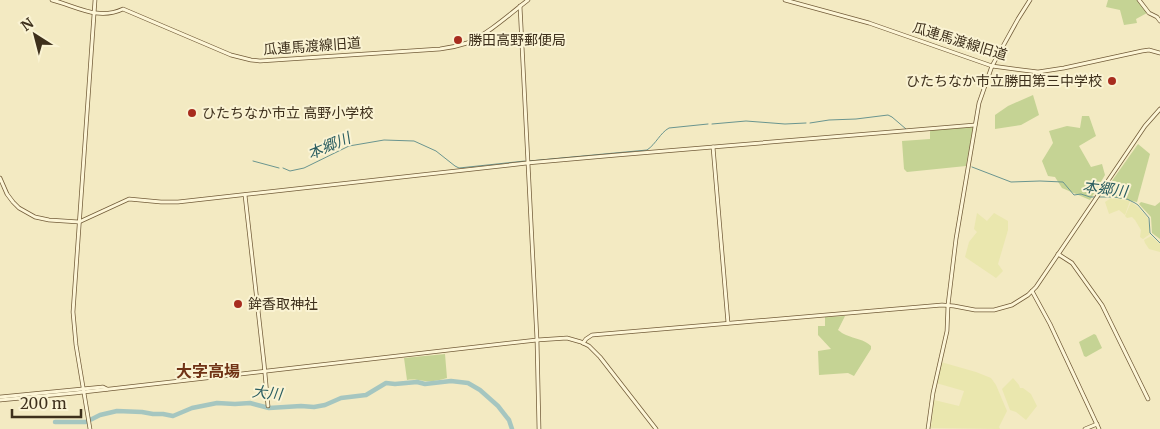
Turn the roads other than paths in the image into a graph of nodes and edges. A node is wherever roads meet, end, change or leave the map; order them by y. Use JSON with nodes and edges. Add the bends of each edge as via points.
{"nodes":[{"id":1,"x":52,"y":0,"type":"edge"},
{"id":2,"x":95,"y":0,"type":"edge"},
{"id":3,"x":528,"y":0,"type":"edge"},
{"id":4,"x":785,"y":0,"type":"edge"},
{"id":5,"x":1030,"y":0,"type":"edge"},
{"id":6,"x":1139,"y":0,"type":"edge"},
{"id":7,"x":520,"y":6,"type":"junction"},
{"id":8,"x":94,"y":14,"type":"junction"},
{"id":9,"x":1160,"y":21,"type":"edge"},
{"id":10,"x":1160,"y":53,"type":"edge"},
{"id":11,"x":992,"y":66,"type":"junction"},
{"id":12,"x":1160,"y":108,"type":"edge"},
{"id":13,"x":975,"y":125,"type":"junction"},
{"id":14,"x":713,"y":147,"type":"junction"},
{"id":15,"x":528,"y":163,"type":"junction"},
{"id":16,"x":0,"y":178,"type":"edge"},
{"id":17,"x":245,"y":195,"type":"junction"},
{"id":18,"x":79,"y":222,"type":"junction"},
{"id":19,"x":1058,"y":254,"type":"junction"},
{"id":20,"x":1032,"y":291,"type":"junction"},
{"id":21,"x":948,"y":305,"type":"junction"},
{"id":22,"x":728,"y":323,"type":"junction"},
{"id":23,"x":537,"y":340,"type":"junction"},
{"id":24,"x":583,"y":343,"type":"junction"},
{"id":25,"x":264,"y":371,"type":"junction"},
{"id":26,"x":84,"y":390,"type":"junction"},
{"id":27,"x":0,"y":398,"type":"edge"},
{"id":28,"x":1148,"y":399,"type":"dead end"},
{"id":29,"x":268,"y":406,"type":"dead end"},
{"id":30,"x":1097,"y":424,"type":"junction"},
{"id":31,"x":90,"y":429,"type":"edge"},
{"id":32,"x":539,"y":429,"type":"edge"},
{"id":33,"x":656,"y":429,"type":"edge"},
{"id":34,"x":928,"y":429,"type":"edge"},
{"id":35,"x":1085,"y":429,"type":"edge"},
{"id":36,"x":1099,"y":429,"type":"edge"}],
"edges":[{"from":1,"to":8,"type":"street"},
{"from":2,"to":8,"type":"street"},
{"from":3,"to":7,"type":"street","name":"瓜連馬渡線旧道"},
{"from":4,"to":11,"type":"street","name":"瓜連馬渡線旧道","via":[[869,23]]},
{"from":5,"to":11,"type":"street"},
{"from":6,"to":9,"type":"street"},
{"from":7,"to":8,"type":"street","name":"瓜連馬渡線旧道","via":[[475,39],[454,47],[260,61],[231,55],[123,8],[112,13]]},
{"from":7,"to":15,"type":"street"},
{"from":8,"to":18,"type":"street"},
{"from":10,"to":11,"type":"street","name":"瓜連馬渡線旧道","via":[[1142,51],[1038,72]]},
{"from":11,"to":13,"type":"street","via":[[981,94]]},
{"from":12,"to":19,"type":"street"},
{"from":13,"to":14,"type":"street"},
{"from":13,"to":21,"type":"street"},
{"from":14,"to":15,"type":"street"},
{"from":14,"to":22,"type":"street"},
{"from":15,"to":17,"type":"street"},
{"from":15,"to":23,"type":"street"},
{"from":16,"to":18,"type":"street","via":[[12,202],[28,214],[49,220]]},
{"from":17,"to":18,"type":"street","via":[[178,202],[128,199]]},
{"from":17,"to":25,"type":"street"},
{"from":18,"to":26,"type":"street","via":[[73,312]]},
{"from":19,"to":20,"type":"street"},
{"from":19,"to":28,"type":"street","via":[[1072,263],[1102,305]]},
{"from":20,"to":21,"type":"street","via":[[1003,308],[975,310]]},
{"from":20,"to":30,"type":"street"},
{"from":21,"to":22,"type":"street"},
{"from":21,"to":34,"type":"street","via":[[947,331]]},
{"from":22,"to":24,"type":"street","via":[[592,335]]},
{"from":23,"to":24,"type":"street","via":[[567,338]]},
{"from":23,"to":25,"type":"street"},
{"from":23,"to":32,"type":"street"},
{"from":24,"to":33,"type":"street","via":[[600,357]]},
{"from":25,"to":26,"type":"street"},
{"from":25,"to":29,"type":"street"},
{"from":26,"to":27,"type":"street"},
{"from":26,"to":31,"type":"street"},
{"from":30,"to":35,"type":"street"},
{"from":30,"to":36,"type":"street"}]}
